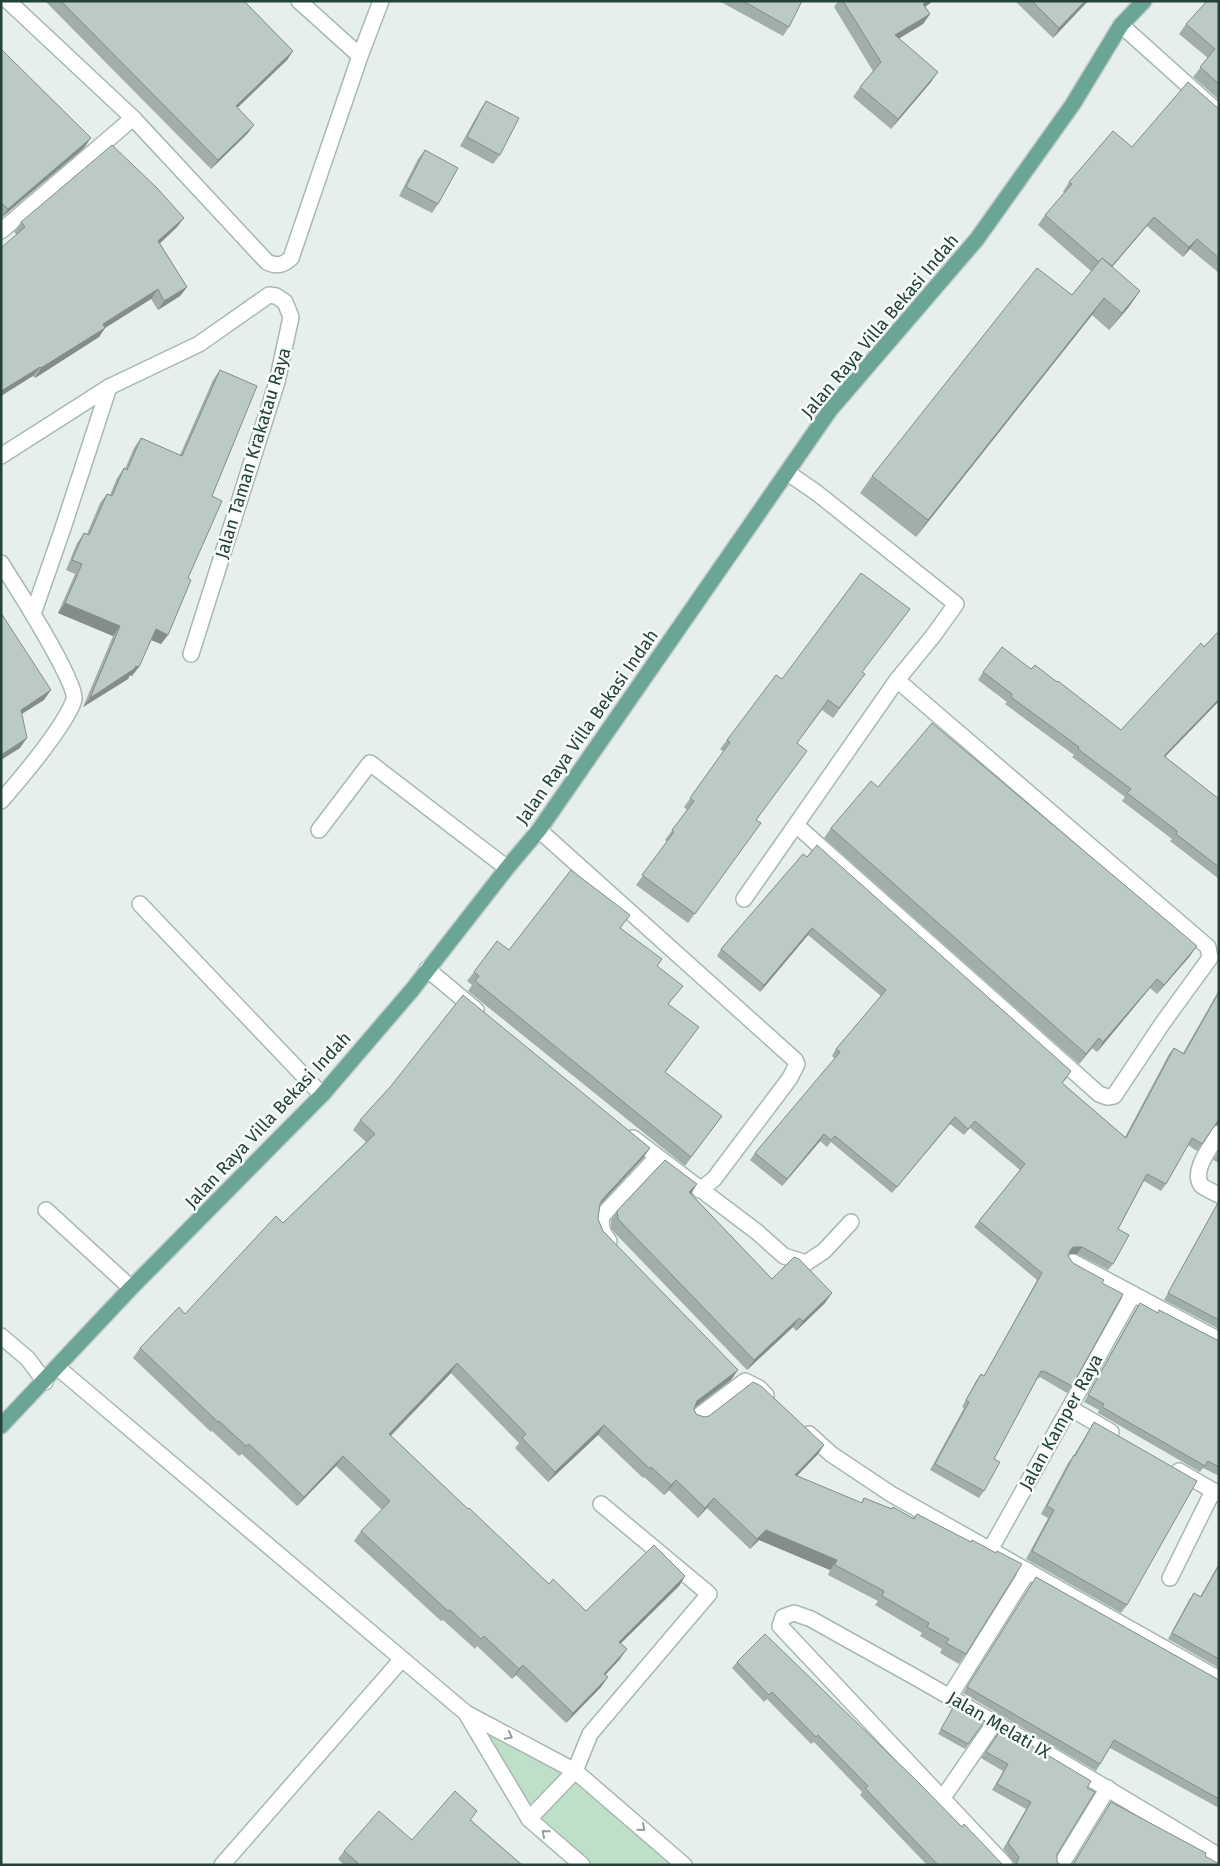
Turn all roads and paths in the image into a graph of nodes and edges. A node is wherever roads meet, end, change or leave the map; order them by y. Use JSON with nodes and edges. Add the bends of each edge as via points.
{"nodes":[{"id":1,"x":8,"y":1,"type":"edge"},
{"id":2,"x":299,"y":1,"type":"edge"},
{"id":3,"x":382,"y":1,"type":"edge"},
{"id":4,"x":1144,"y":1,"type":"edge"},
{"id":5,"x":1121,"y":25,"type":"junction"},
{"id":6,"x":360,"y":56,"type":"junction"},
{"id":7,"x":1219,"y":112,"type":"edge"},
{"id":8,"x":133,"y":118,"type":"junction"},
{"id":9,"x":1,"y":231,"type":"edge"},
{"id":10,"x":109,"y":387,"type":"junction"},
{"id":11,"x":1,"y":456,"type":"edge"},
{"id":12,"x":788,"y":472,"type":"junction"},
{"id":13,"x":1,"y":563,"type":"edge"},
{"id":14,"x":33,"y":614,"type":"junction"},
{"id":15,"x":191,"y":654,"type":"dead end"},
{"id":16,"x":896,"y":680,"type":"junction"},
{"id":17,"x":1,"y":801,"type":"edge"},
{"id":18,"x":796,"y":825,"type":"junction"},
{"id":19,"x":319,"y":830,"type":"dead end"},
{"id":20,"x":540,"y":830,"type":"junction"},
{"id":21,"x":507,"y":868,"type":"junction"},
{"id":22,"x":744,"y":900,"type":"dead end"},
{"id":23,"x":140,"y":904,"type":"dead end"},
{"id":24,"x":426,"y":969,"type":"junction"},
{"id":25,"x":488,"y":1019,"type":"edge"},
{"id":26,"x":322,"y":1095,"type":"junction"},
{"id":27,"x":618,"y":1125,"type":"edge"},
{"id":28,"x":1219,"y":1134,"type":"edge"},
{"id":29,"x":657,"y":1157,"type":"junction"},
{"id":30,"x":700,"y":1190,"type":"junction"},
{"id":31,"x":1219,"y":1195,"type":"edge"},
{"id":32,"x":46,"y":1210,"type":"dead end"},
{"id":33,"x":851,"y":1222,"type":"dead end"},
{"id":34,"x":621,"y":1254,"type":"edge"},
{"id":35,"x":1073,"y":1262,"type":"edge"},
{"id":36,"x":131,"y":1288,"type":"junction"},
{"id":37,"x":1133,"y":1294,"type":"junction"},
{"id":38,"x":1,"y":1336,"type":"edge"},
{"id":39,"x":1219,"y":1340,"type":"edge"},
{"id":40,"x":58,"y":1367,"type":"junction"},
{"id":41,"x":45,"y":1382,"type":"junction"},
{"id":42,"x":780,"y":1408,"type":"edge"},
{"id":43,"x":1070,"y":1408,"type":"junction"},
{"id":44,"x":696,"y":1418,"type":"edge"},
{"id":45,"x":795,"y":1421,"type":"edge"},
{"id":46,"x":1,"y":1426,"type":"edge"},
{"id":47,"x":1120,"y":1437,"type":"edge"},
{"id":48,"x":1162,"y":1461,"type":"edge"},
{"id":49,"x":1216,"y":1492,"type":"edge"},
{"id":50,"x":601,"y":1504,"type":"dead end"},
{"id":51,"x":990,"y":1550,"type":"junction"},
{"id":52,"x":1028,"y":1571,"type":"junction"},
{"id":53,"x":1170,"y":1578,"type":"dead end"},
{"id":54,"x":402,"y":1659,"type":"junction"},
{"id":55,"x":1219,"y":1679,"type":"edge"},
{"id":56,"x":950,"y":1696,"type":"junction"},
{"id":57,"x":466,"y":1713,"type":"junction"},
{"id":58,"x":995,"y":1722,"type":"junction"},
{"id":59,"x":575,"y":1771,"type":"junction"},
{"id":60,"x":1108,"y":1788,"type":"junction"},
{"id":61,"x":942,"y":1799,"type":"junction"},
{"id":62,"x":529,"y":1819,"type":"junction"},
{"id":63,"x":1219,"y":1856,"type":"edge"},
{"id":64,"x":1219,"y":1861,"type":"edge"},
{"id":65,"x":222,"y":1865,"type":"edge"},
{"id":66,"x":582,"y":1865,"type":"edge"},
{"id":67,"x":684,"y":1865,"type":"edge"},
{"id":68,"x":1005,"y":1865,"type":"edge"},
{"id":69,"x":1062,"y":1865,"type":"edge"},
{"id":70,"x":1217,"y":1865,"type":"edge"}],
"edges":[{"from":1,"to":8,"type":"street"},
{"from":2,"to":6,"type":"street"},
{"from":3,"to":6,"type":"street"},
{"from":4,"to":5,"type":"main road","name":"Jalan Raya Villa Bekasi Indah"},
{"from":5,"to":7,"type":"street"},
{"from":5,"to":12,"type":"main road","name":"Jalan Raya Villa Bekasi Indah","via":[[1073,104],[977,239],[830,410]]},
{"from":6,"to":8,"type":"street","via":[[292,258],[285,264],[267,262]]},
{"from":8,"to":9,"type":"street"},
{"from":10,"to":11,"type":"street","name":"Jalan Taman Krakatau Raya"},
{"from":10,"to":14,"type":"street"},
{"from":10,"to":15,"type":"street","name":"Jalan Taman Krakatau Raya","via":[[199,344],[269,295],[286,302],[290,310],[277,382]]},
{"from":12,"to":16,"type":"street","via":[[956,604]]},
{"from":12,"to":20,"type":"main road","name":"Jalan Raya Villa Bekasi Indah"},
{"from":13,"to":14,"type":"street"},
{"from":14,"to":17,"type":"street","via":[[74,690],[74,698],[46,748]]},
{"from":16,"to":18,"type":"street"},
{"from":16,"to":18,"type":"street","via":[[1208,947],[1210,958],[1114,1096],[1100,1094]]},
{"from":18,"to":22,"type":"street"},
{"from":19,"to":21,"type":"street","via":[[370,763]]},
{"from":20,"to":21,"type":"main road","name":"Jalan Raya Villa Bekasi Indah"},
{"from":20,"to":30,"type":"street","via":[[797,1064],[790,1078],[714,1179]]},
{"from":21,"to":24,"type":"main road","name":"Jalan Raya Villa Bekasi Indah"},
{"from":23,"to":26,"type":"street"},
{"from":24,"to":25,"type":"street"},
{"from":24,"to":26,"type":"main road","name":"Jalan Raya Villa Bekasi Indah","via":[[412,990]]},
{"from":26,"to":36,"type":"main road","name":"Jalan Raya Villa Bekasi Indah"},
{"from":27,"to":29,"type":"street"},
{"from":28,"to":31,"type":"street","via":[[1199,1168],[1198,1176],[1202,1185]]},
{"from":29,"to":30,"type":"street"},
{"from":29,"to":34,"type":"street","via":[[602,1216],[600,1226],[603,1234]]},
{"from":30,"to":33,"type":"street","via":[[784,1256],[806,1263],[824,1251]]},
{"from":32,"to":36,"type":"street"},
{"from":35,"to":37,"type":"street"},
{"from":36,"to":40,"type":"main road","name":"Jalan Raya Villa Bekasi Indah"},
{"from":37,"to":39,"type":"street"},
{"from":37,"to":43,"type":"street","name":"Jalan Kamper Raya"},
{"from":38,"to":41,"type":"street","via":[[28,1359]]},
{"from":40,"to":41,"type":"main road","name":"Jalan Raya Villa Bekasi Indah"},
{"from":40,"to":54,"type":"street"},
{"from":41,"to":46,"type":"main road","name":"Jalan Raya Villa Bekasi Indah"},
{"from":42,"to":44,"type":"street","via":[[759,1388],[741,1377]]},
{"from":43,"to":47,"type":"street"},
{"from":43,"to":51,"type":"street","name":"Jalan Kamper Raya"},
{"from":45,"to":51,"type":"street","via":[[831,1454],[869,1481]]},
{"from":48,"to":49,"type":"street"},
{"from":49,"to":53,"type":"street"},
{"from":50,"to":59,"type":"street","via":[[709,1594],[590,1734]]},
{"from":51,"to":52,"type":"street"},
{"from":52,"to":55,"type":"street"},
{"from":52,"to":56,"type":"street"},
{"from":54,"to":57,"type":"street"},
{"from":54,"to":65,"type":"street"},
{"from":56,"to":58,"type":"street","name":"Jalan Melati IX"},
{"from":56,"to":61,"type":"street","name":"Jalan Melati IX","via":[[811,1619],[794,1613],[783,1617],[780,1626]]},
{"from":57,"to":59,"type":"street","one_way":true},
{"from":57,"to":62,"type":"street"},
{"from":58,"to":60,"type":"street","name":"Jalan Melati IX"},
{"from":58,"to":61,"type":"street"},
{"from":59,"to":62,"type":"street"},
{"from":59,"to":67,"type":"street","one_way":true},
{"from":60,"to":63,"type":"street","name":"Jalan Melati IX"},
{"from":60,"to":69,"type":"street"},
{"from":61,"to":68,"type":"street"},
{"from":66,"to":62,"type":"street","one_way":true},
{"from":64,"to":70,"type":"street"}]}
